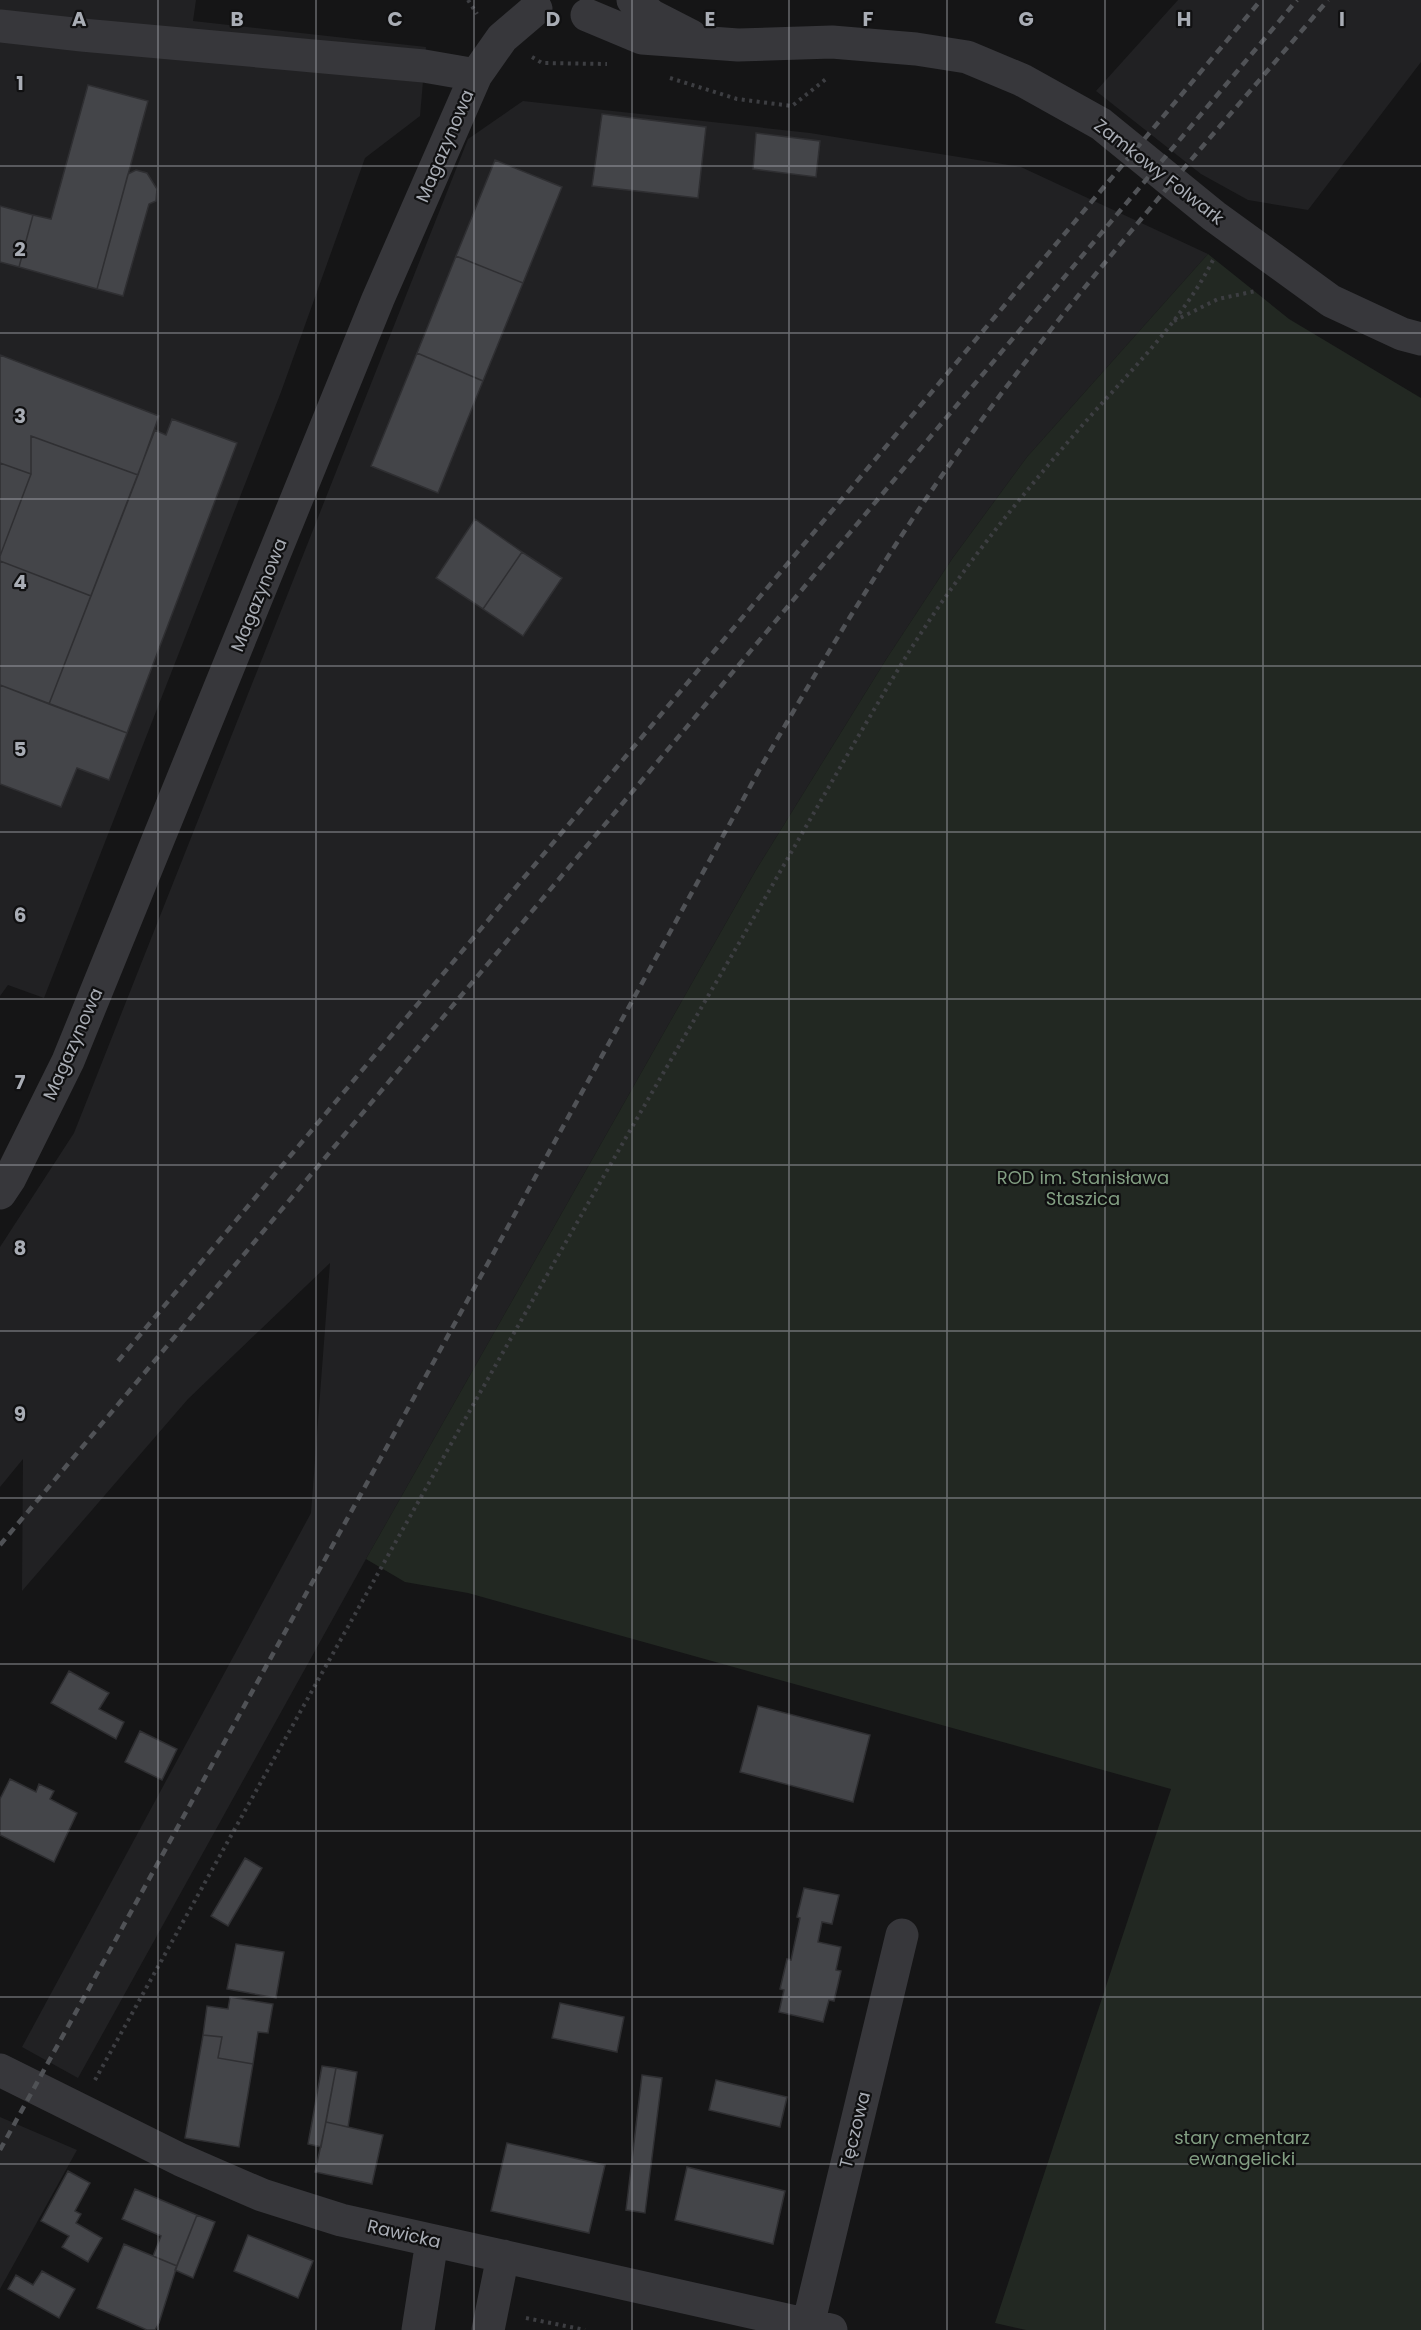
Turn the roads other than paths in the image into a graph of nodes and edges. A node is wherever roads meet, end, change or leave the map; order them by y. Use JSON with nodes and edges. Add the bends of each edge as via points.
{"nodes":[{"id":1,"x":633,"y":0,"type":"edge"},
{"id":2,"x":532,"y":4,"type":"edge"},
{"id":3,"x":595,"y":7,"type":"edge"},
{"id":4,"x":0,"y":26,"type":"edge"},
{"id":5,"x":700,"y":42,"type":"junction"},
{"id":6,"x":476,"y":75,"type":"junction"},
{"id":7,"x":1421,"y":339,"type":"edge"},
{"id":8,"x":0,"y":1193,"type":"edge"},
{"id":9,"x":903,"y":1935,"type":"dead end"},
{"id":10,"x":0,"y":2070,"type":"edge"},
{"id":11,"x":432,"y":2241,"type":"junction"},
{"id":12,"x":502,"y":2256,"type":"junction"},
{"id":13,"x":819,"y":2328,"type":"edge"},
{"id":14,"x":418,"y":2330,"type":"edge"},
{"id":15,"x":488,"y":2330,"type":"edge"}],
"edges":[{"from":1,"to":5,"type":"street","name":"Zamkowy Folwark","via":[[652,16]]},
{"from":2,"to":3,"type":"street","via":[[547,16],[560,19],[574,19]]},
{"from":2,"to":6,"type":"street","name":"Magazynowa"},
{"from":3,"to":5,"type":"street","name":"Zamkowy Folwark","via":[[642,38]]},
{"from":4,"to":6,"type":"street","via":[[423,66]]},
{"from":5,"to":7,"type":"street","name":"Zamkowy Folwark","via":[[832,42],[967,57],[1022,80],[1101,124],[1331,301]]},
{"from":6,"to":8,"type":"street","name":"Magazynowa","via":[[378,300],[68,1061]]},
{"from":9,"to":13,"type":"street","name":"Tęczowa"},
{"from":10,"to":11,"type":"street","name":"Rawicka","via":[[181,2160],[262,2195],[341,2220]]},
{"from":11,"to":12,"type":"street","name":"Rawicka"},
{"from":11,"to":14,"type":"street"},
{"from":12,"to":13,"type":"street","name":"Rawicka"},
{"from":12,"to":15,"type":"street"}]}
